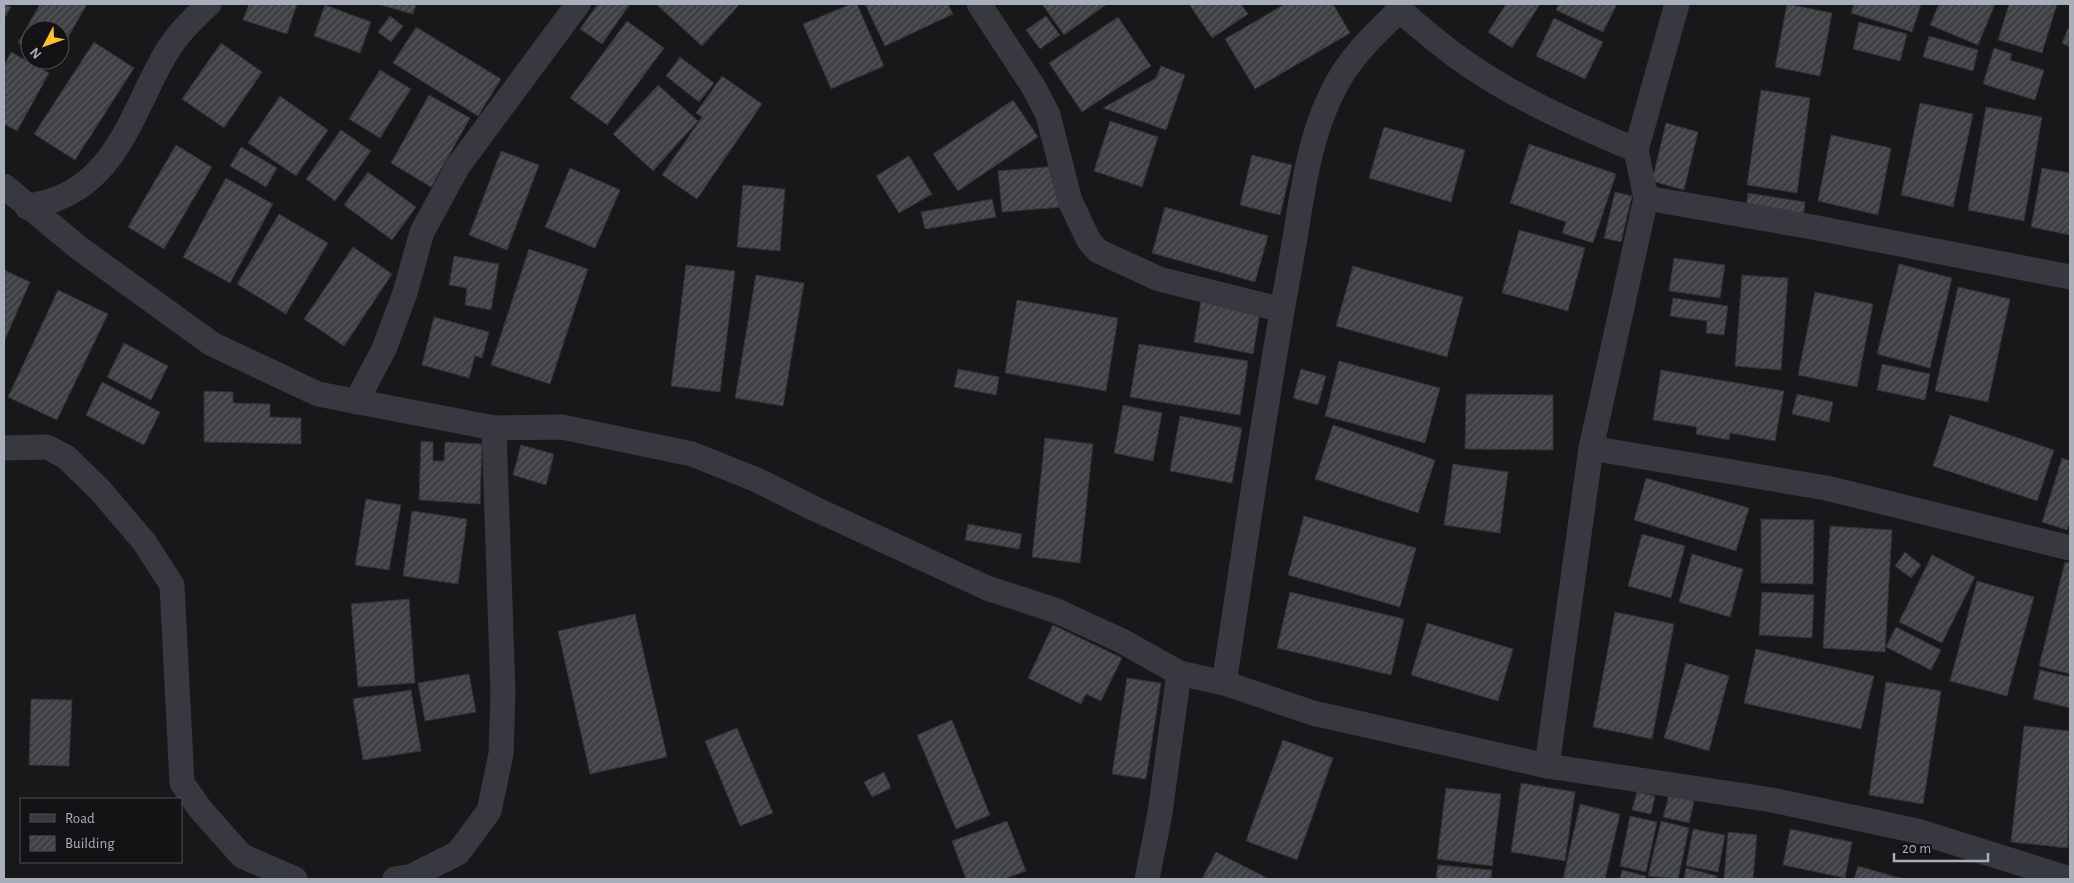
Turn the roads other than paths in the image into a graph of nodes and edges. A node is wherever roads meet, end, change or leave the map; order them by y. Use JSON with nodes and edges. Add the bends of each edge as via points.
{"nodes":[{"id":1,"x":209,"y":4,"type":"edge"},
{"id":2,"x":578,"y":4,"type":"edge"},
{"id":3,"x":979,"y":4,"type":"edge"},
{"id":4,"x":1677,"y":4,"type":"edge"},
{"id":5,"x":1399,"y":7,"type":"edge"},
{"id":6,"x":1636,"y":150,"type":"junction"},
{"id":7,"x":4,"y":186,"type":"edge"},
{"id":8,"x":1646,"y":198,"type":"junction"},
{"id":9,"x":27,"y":206,"type":"junction"},
{"id":10,"x":2070,"y":277,"type":"edge"},
{"id":11,"x":1282,"y":310,"type":"junction"},
{"id":12,"x":356,"y":402,"type":"junction"},
{"id":13,"x":494,"y":428,"type":"junction"},
{"id":14,"x":4,"y":448,"type":"edge"},
{"id":15,"x":1591,"y":448,"type":"junction"},
{"id":16,"x":2070,"y":548,"type":"edge"},
{"id":17,"x":1179,"y":673,"type":"junction"},
{"id":18,"x":1224,"y":683,"type":"junction"},
{"id":19,"x":1547,"y":766,"type":"junction"},
{"id":20,"x":2070,"y":878,"type":"edge"},
{"id":21,"x":295,"y":879,"type":"edge"},
{"id":22,"x":395,"y":879,"type":"edge"},
{"id":23,"x":1147,"y":879,"type":"edge"}],
"edges":[{"from":1,"to":9,"type":"street","via":[[183,28],[166,52],[123,138],[95,176],[56,200]]},
{"from":2,"to":12,"type":"street","via":[[458,166],[422,232],[405,293],[384,350]]},
{"from":3,"to":11,"type":"street","via":[[1033,86],[1048,115],[1070,201],[1089,241],[1098,251],[1159,279]]},
{"from":4,"to":6,"type":"street"},
{"from":5,"to":6,"type":"street","via":[[1435,40],[1480,73],[1525,99]]},
{"from":5,"to":11,"type":"street","via":[[1348,62],[1315,134]]},
{"from":6,"to":8,"type":"street"},
{"from":7,"to":9,"type":"street"},
{"from":8,"to":10,"type":"street"},
{"from":8,"to":15,"type":"street"},
{"from":9,"to":12,"type":"street","via":[[79,248],[212,344],[318,394]]},
{"from":11,"to":18,"type":"street"},
{"from":12,"to":13,"type":"street"},
{"from":13,"to":17,"type":"street","via":[[562,427],[692,454],[757,480],[987,588],[1089,626]]},
{"from":13,"to":22,"type":"street","via":[[503,693],[501,754],[489,811],[458,853],[410,877]]},
{"from":14,"to":21,"type":"street","via":[[47,447],[58,451],[100,490],[145,543],[172,586],[182,783],[242,856]]},
{"from":15,"to":16,"type":"street","via":[[1826,488]]},
{"from":15,"to":19,"type":"street"},
{"from":17,"to":18,"type":"street"},
{"from":17,"to":23,"type":"street","via":[[1160,813]]},
{"from":18,"to":19,"type":"street","via":[[1313,713]]},
{"from":19,"to":20,"type":"street","via":[[1772,800],[1908,828]]}]}
